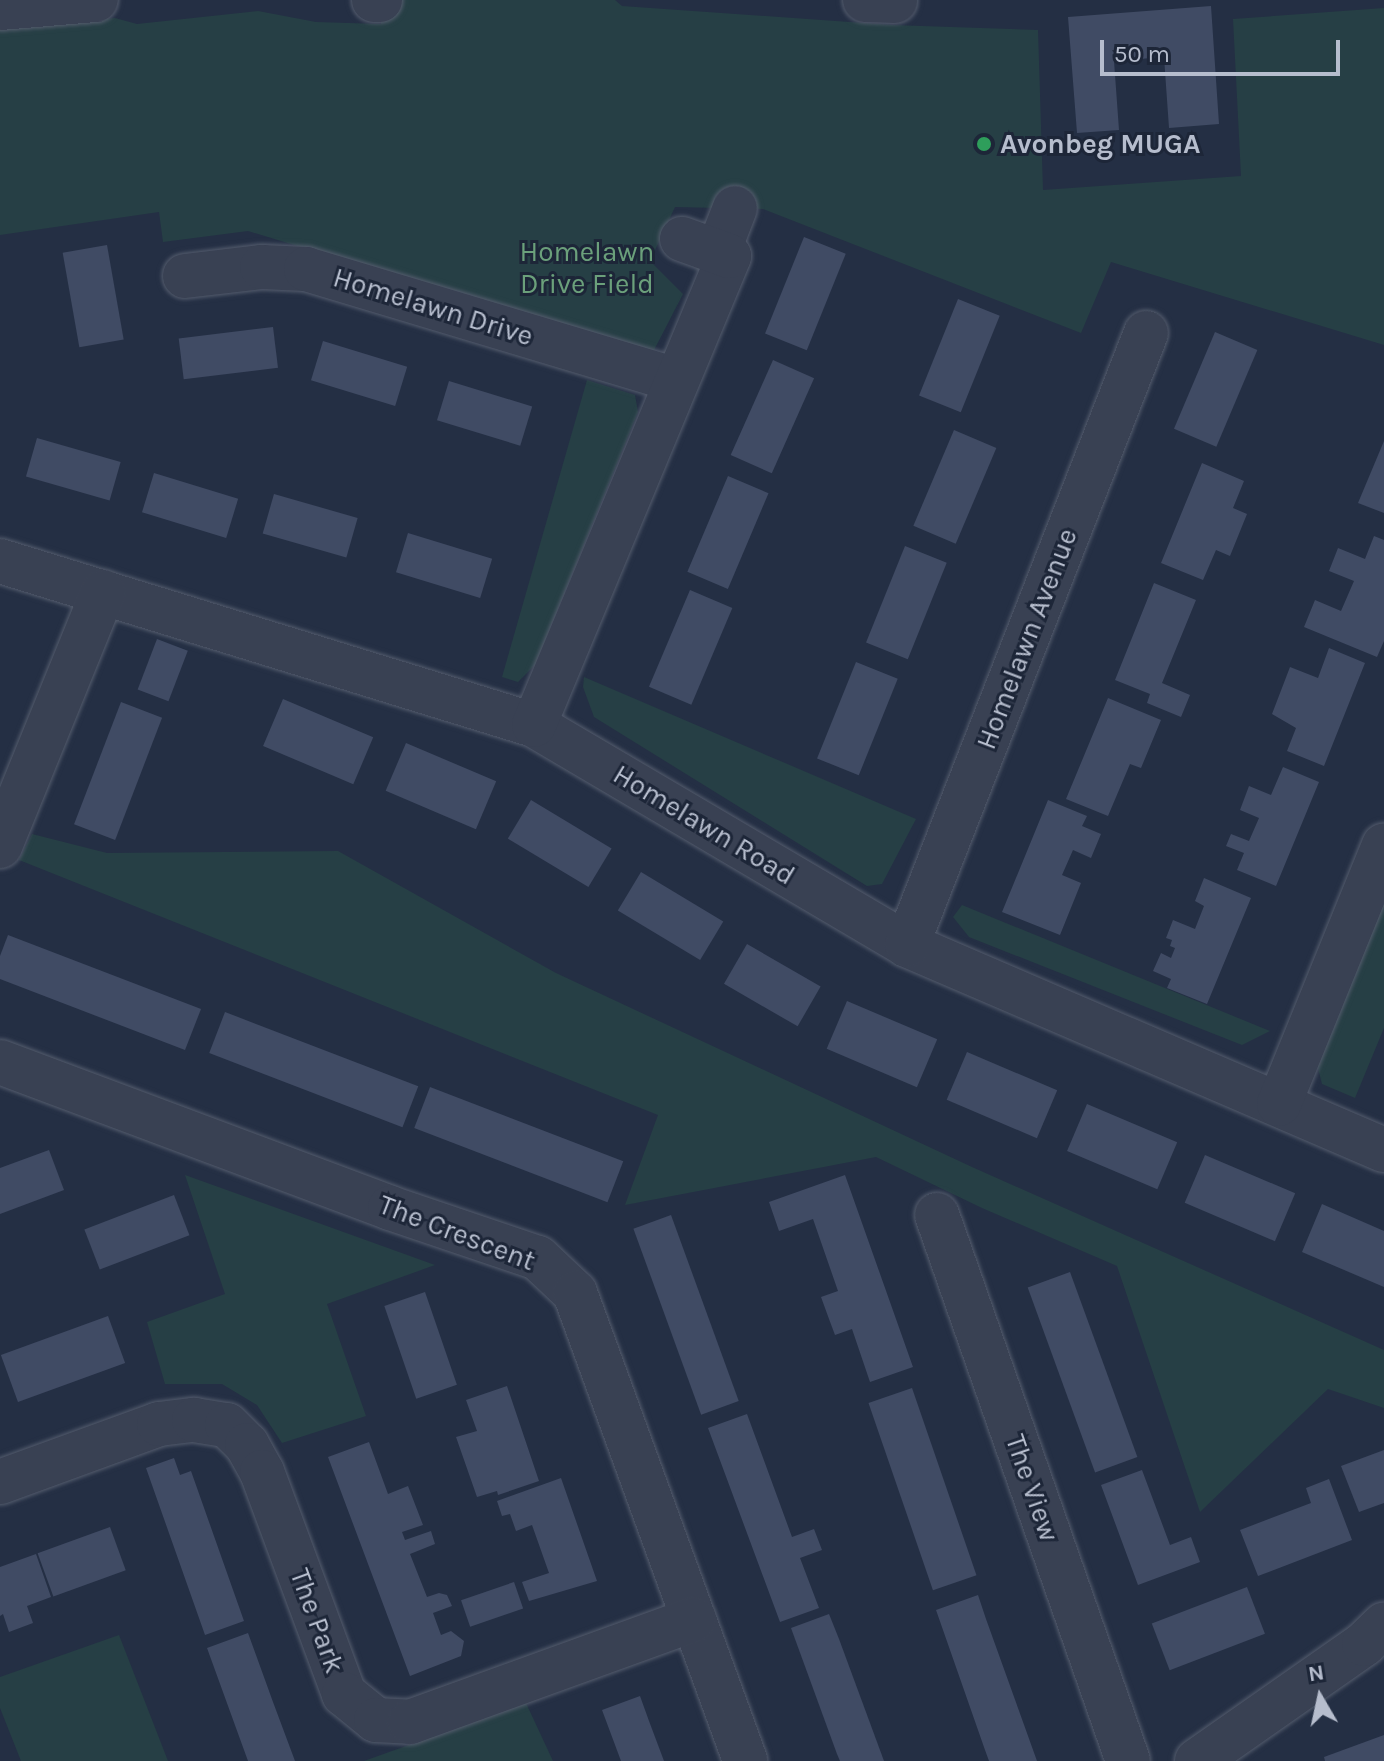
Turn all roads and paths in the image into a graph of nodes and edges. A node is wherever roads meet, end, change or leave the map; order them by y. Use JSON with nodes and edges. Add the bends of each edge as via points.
{"nodes":[{"id":1,"x":96,"y":0,"type":"edge"},
{"id":2,"x":374,"y":0,"type":"edge"},
{"id":3,"x":380,"y":0,"type":"edge"},
{"id":4,"x":0,"y":8,"type":"edge"},
{"id":5,"x":735,"y":208,"type":"dead end"},
{"id":6,"x":185,"y":276,"type":"dead end"},
{"id":7,"x":1146,"y":333,"type":"dead end"},
{"id":8,"x":675,"y":380,"type":"junction"},
{"id":9,"x":0,"y":561,"type":"edge"},
{"id":10,"x":103,"y":592,"type":"junction"},
{"id":11,"x":534,"y":725,"type":"junction"},
{"id":12,"x":1,"y":841,"type":"edge"},
{"id":13,"x":1384,"y":845,"type":"edge"},
{"id":14,"x":907,"y":945,"type":"junction"},
{"id":15,"x":0,"y":1062,"type":"edge"},
{"id":16,"x":1279,"y":1104,"type":"junction"},
{"id":17,"x":1384,"y":1150,"type":"edge"},
{"id":18,"x":937,"y":1215,"type":"dead end"},
{"id":19,"x":0,"y":1482,"type":"edge"},
{"id":20,"x":694,"y":1619,"type":"junction"},
{"id":21,"x":1384,"y":1625,"type":"edge"},
{"id":22,"x":745,"y":1761,"type":"edge"},
{"id":23,"x":1128,"y":1761,"type":"edge"},
{"id":24,"x":1197,"y":1761,"type":"edge"}],
"edges":[{"from":1,"to":4,"type":"street"},
{"from":2,"to":3,"type":"street"},
{"from":5,"to":8,"type":"street","via":[[700,246],[729,256]]},
{"from":6,"to":8,"type":"street","name":"Homelawn Drive","via":[[262,267],[306,269]]},
{"from":7,"to":14,"type":"street","name":"Homelawn Avenue"},
{"from":8,"to":11,"type":"street"},
{"from":9,"to":10,"type":"street","name":"Homelawn Road"},
{"from":10,"to":11,"type":"street","name":"Homelawn Road"},
{"from":10,"to":12,"type":"street"},
{"from":11,"to":14,"type":"street","name":"Homelawn Road"},
{"from":13,"to":16,"type":"street"},
{"from":14,"to":16,"type":"street","name":"Homelawn Road"},
{"from":15,"to":20,"type":"street","name":"The Crescent","via":[[538,1258],[575,1293]]},
{"from":16,"to":17,"type":"street","name":"Homelawn Road"},
{"from":18,"to":23,"type":"street","name":"The View"},
{"from":19,"to":20,"type":"street","name":"The Park","via":[[159,1424],[194,1420],[227,1425],[247,1445],[262,1472],[344,1694],[376,1720],[410,1722]]},
{"from":20,"to":22,"type":"street","name":"The Crescent"},
{"from":21,"to":24,"type":"street"}]}
